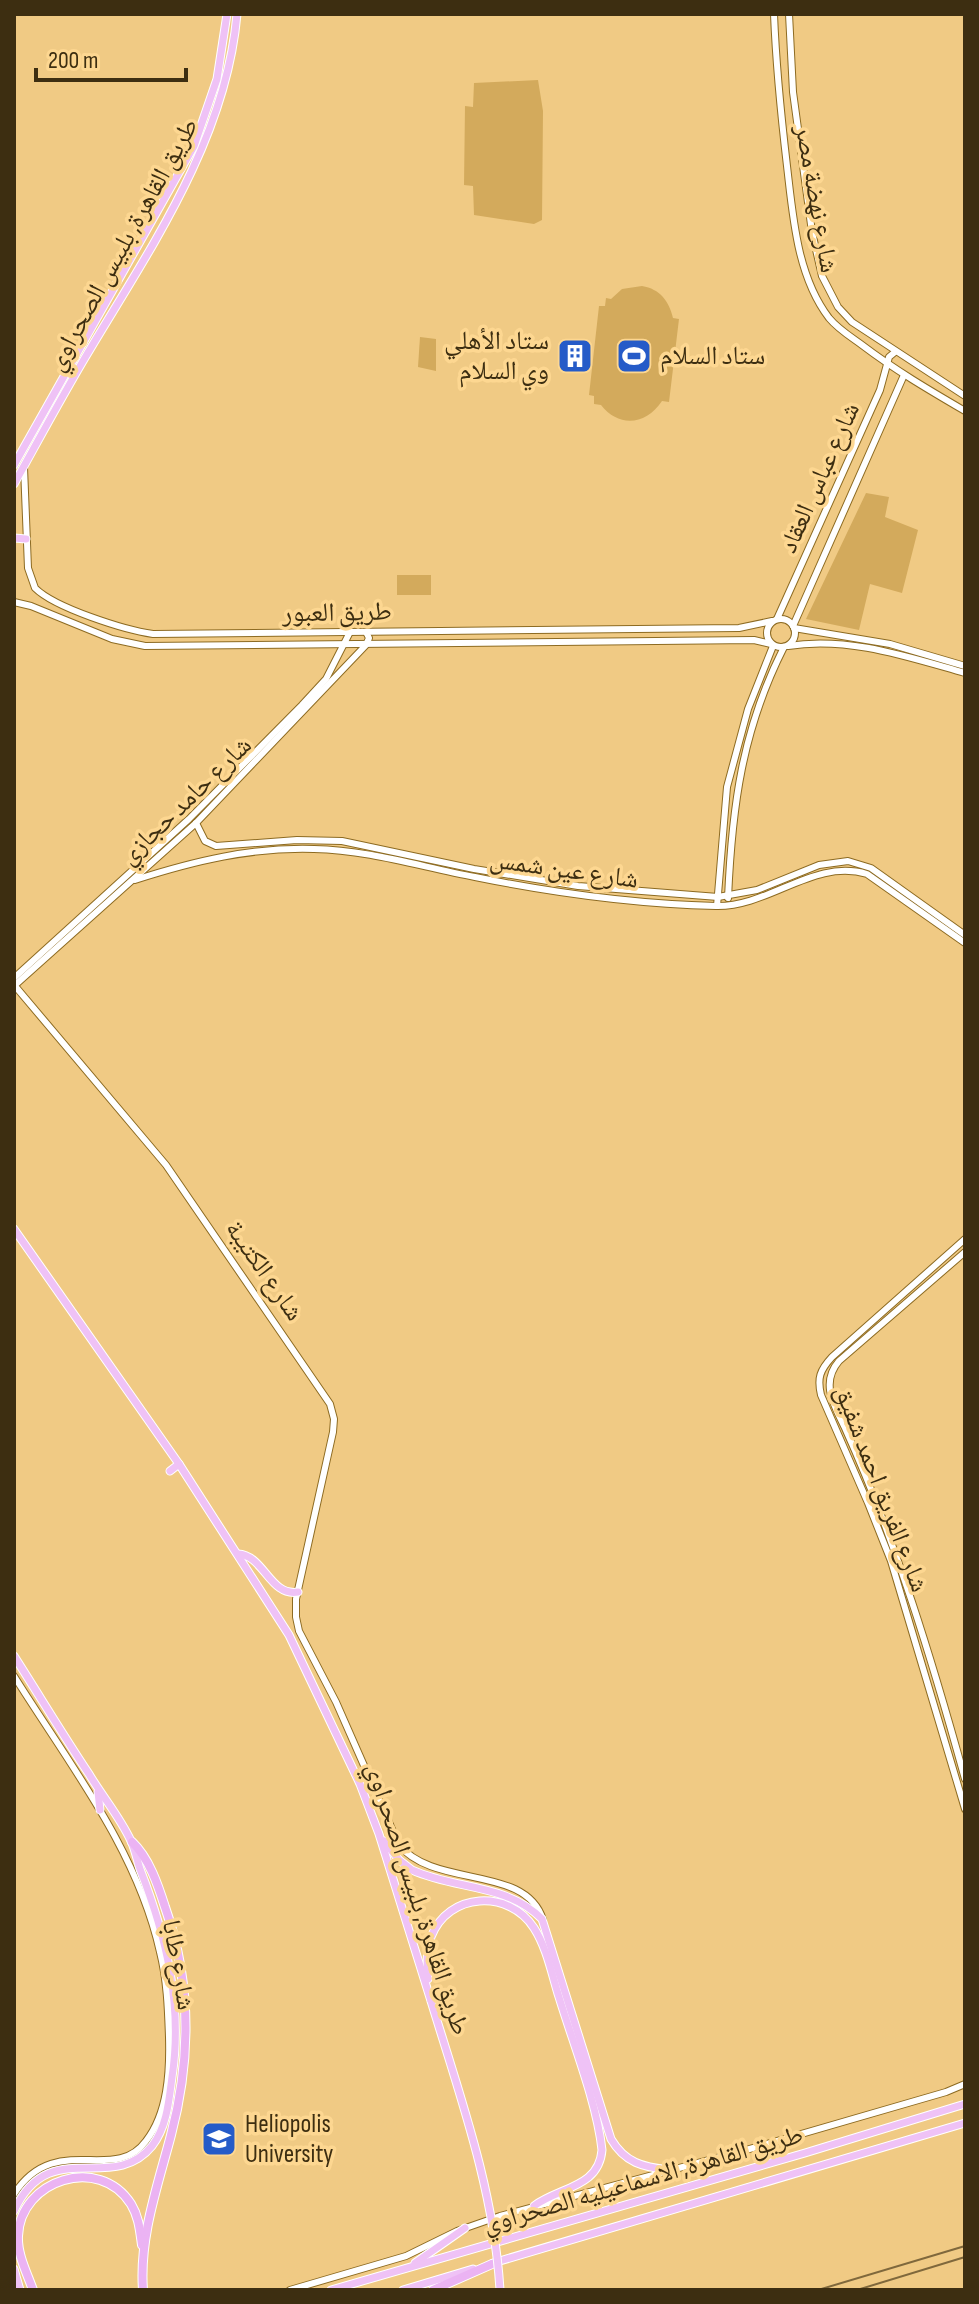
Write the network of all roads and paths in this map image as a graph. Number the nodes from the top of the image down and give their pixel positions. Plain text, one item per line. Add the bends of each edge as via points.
1 (227, 14) edge
2 (237, 14) edge
3 (774, 14) edge
4 (789, 14) edge
5 (115, 285) junction
6 (829, 290) junction
7 (126, 291) junction
8 (816, 297) junction
9 (105, 302) junction
10 (837, 306) junction
11 (115, 309) junction
12 (826, 314) junction
13 (895, 352) junction
14 (889, 365) junction
15 (904, 375) junction
16 (965, 396) edge
17 (965, 411) edge
18 (14, 465) edge
19 (24, 467) junction
20 (844, 472) junction
21 (857, 479) junction
22 (14, 484) edge
23 (14, 538) edge
24 (26, 539) junction
25 (39, 592) junction
26 (14, 602) edge
27 (31, 606) junction
28 (775, 620) junction
29 (794, 627) junction
30 (350, 632) junction
31 (366, 632) junction
32 (342, 645) junction
33 (366, 645) junction
34 (772, 645) junction
35 (786, 647) junction
36 (965, 666) edge
37 (965, 673) edge
38 (196, 823) junction
39 (135, 880) junction
40 (728, 896) junction
41 (718, 897) junction
42 (717, 906) junction
43 (727, 906) junction
44 (965, 935) edge
45 (965, 943) edge
46 (14, 978) edge
47 (14, 986) edge
48 (14, 1229) edge
49 (965, 1239) edge
50 (965, 1252) edge
51 (933, 1268) junction
52 (938, 1275) junction
53 (870, 1329) junction
54 (179, 1464) junction
55 (170, 1471) dead end
56 (870, 1483) junction
57 (862, 1487) junction
58 (876, 1499) junction
59 (868, 1503) junction
60 (238, 1554) junction
61 (298, 1592) junction
62 (14, 1656) edge
63 (14, 1676) edge
64 (77, 1736) dead end
65 (68, 1742) junction
66 (965, 1779) edge
67 (99, 1790) junction
68 (965, 1809) edge
69 (100, 1810) junction
70 (379, 1834) junction
71 (132, 1842) junction
72 (544, 1923) junction
73 (431, 2001) junction
74 (172, 2050) junction
75 (965, 2084) edge
76 (965, 2104) edge
77 (965, 2123) edge
78 (669, 2170) junction
79 (14, 2194) edge
80 (534, 2206) junction
81 (14, 2211) edge
82 (465, 2228) junction
83 (144, 2259) junction
84 (492, 2264) junction
85 (412, 2266) junction
86 (14, 2269) edge
87 (14, 2285) edge
88 (19, 2290) edge
89 (33, 2290) edge
90 (143, 2290) edge
91 (290, 2290) edge
92 (331, 2290) edge
93 (403, 2290) edge
94 (433, 2290) edge
95 (500, 2290) edge

1 - 5 highway, طريق القاهرة, بلبيس الصحراوي via 203,125
2 - 7 highway, طريق القاهرة, بلبيس الصحراوي via 212,127
3 - 8 street, شارع نهضة مصر via 790,191 800,253
4 - 6 street, شارع نهضة مصر via 807,201
5 - 7 highway via 117,291
5 - 9 highway, طريق القاهرة, بلبيس الصحراوي
6 - 8 street
6 - 10 street, شارع نهضة مصر
7 - 11 highway, طريق القاهرة, بلبيس الصحراوي
8 - 12 street, شارع نهضة مصر
9 - 11 highway
9 - 18 highway, طريق القاهرة, بلبيس الصحراوي
10 - 12 street
10 - 13 street, شارع نهضة مصر
11 - 19 highway, طريق القاهرة, بلبيس الصحراوي
12 - 14 street, شارع نهضة مصر
13 - 14 street, شارع عباس العقاد
13 - 16 street, شارع نهضة مصر
14 - 15 street, شارع نهضة مصر
14 - 20 street, شارع عباس العقاد
15 - 17 street, شارع نهضة مصر
15 - 21 street, شارع عباس العقاد
19 - 22 highway, طريق القاهرة, بلبيس الصحراوي
19 - 24 street
20 - 21 street
20 - 28 street, شارع عباس العقاد
21 - 29 street, شارع عباس العقاد
23 - 24 highway
24 - 25 street via 28,574
25 - 27 street
25 - 30 street, طريق العبور via 103,622 153,634
26 - 27 street, طريق العبور
27 - 32 street, طريق العبور via 112,639 145,646
28 - 29 street
28 - 31 street, طريق العبور via 739,628
28 - 34 street via 767,630
29 - 35 street via 794,640
29 - 36 street via 890,644
30 - 31 street, طريق العبور
30 - 32 street, شارع حامد حجازي
31 - 33 street
32 - 33 street, طريق العبور
32 - 46 street, شارع حامد حجازي via 326,679 302,705 189,819
33 - 34 street, طريق العبور via 754,640
33 - 38 street, شارع حامد حجازي
34 - 35 street
34 - 41 street via 727,787
35 - 37 street via 839,644
35 - 40 street via 760,698 742,757
38 - 39 street, شارع حامد حجازي
38 - 41 street, شارع عين شمس via 205,841 216,846 342,841 578,886
39 - 42 street, شارع عين شمس via 220,856 314,849 376,855 567,893
39 - 47 street, شارع حامد حجازي
40 - 41 street, شارع عين شمس
40 - 43 street
40 - 44 street, شارع عين شمس via 819,865 854,861
41 - 42 street
42 - 43 street, شارع عين شمس
43 - 45 street, شارع عين شمس via 763,898 827,872 852,869 867,874
47 - 61 street, شارع الكتيبة via 155,1151 330,1404 333,1432
48 - 54 highway, طريق القاهرة, بلبيس الصحراوي
49 - 51 street, شارع الفريق احمد شفيق
50 - 52 street, شارع الفريق احمد شفيق
51 - 52 street
51 - 53 street, شارع الفريق احمد شفيق
52 - 53 street, شارع الفريق احمد شفيق
53 - 56 street, شارع الفريق احمد شفيق via 836,1365 829,1384
53 - 57 street, شارع الفريق احمد شفيق via 826,1364 818,1378
54 - 55 highway
54 - 60 highway, طريق القاهرة, بلبيس الصحراوي
56 - 57 street
56 - 58 street, شارع الفريق احمد شفيق
57 - 59 street, شارع الفريق احمد شفيق
58 - 59 street
58 - 66 street, شارع الفريق احمد شفيق
59 - 68 street, شارع الفريق احمد شفيق via 898,1584
60 - 61 highway via 251,1558 281,1590
60 - 70 highway, طريق القاهرة, بلبيس الصحراوي via 289,1635 337,1731
61 - 72 street, شارع الكتيبة via 299,1631 404,1852 434,1869 518,1890 534,1901
62 - 65 highway
63 - 69 street, شارع طابا
64 - 65 highway
65 - 67 highway
67 - 69 highway
67 - 71 highway
69 - 74 street, شارع طابا via 132,1868 154,1929
70 - 72 highway via 412,1870 508,1896
70 - 73 highway, طريق القاهرة, بلبيس الصحراوي
71 - 74 highway via 167,1951 174,2004
71 - 83 highway via 161,1893 174,1932 182,1972 185,2048
72 - 78 highway via 611,2139 631,2161
73 - 80 highway via 428,1947 447,1914 486,1900 509,1905 531,1924 573,2041 602,2150 592,2175
73 - 95 highway, طريق القاهرة, بلبيس الصحراوي, bridge via 484,2180
74 - 79 street, شارع طابا via 162,2110 139,2150 111,2161 73,2158 48,2165
74 - 81 highway via 163,2127 145,2153 127,2165 58,2169 29,2188
75 - 78 street
76 - 85 highway, طريق القاهرة, الاسماعيليه الصحراوي
77 - 84 highway, طريق القاهرة, الاسماعيليه الصحراوي
78 - 80 street
80 - 82 street
82 - 85 highway
82 - 91 street via 406,2256
83 - 89 highway via 138,2218 125,2196 102,2180 59,2180 35,2195 20,2221 19,2247
83 - 90 highway
84 - 93 highway, طريق القاهرة, الاسماعيليه الصحراوي
84 - 94 highway
85 - 92 highway, طريق القاهرة, الاسماعيليه الصحراوي
86 - 88 highway
87 - 88 street

